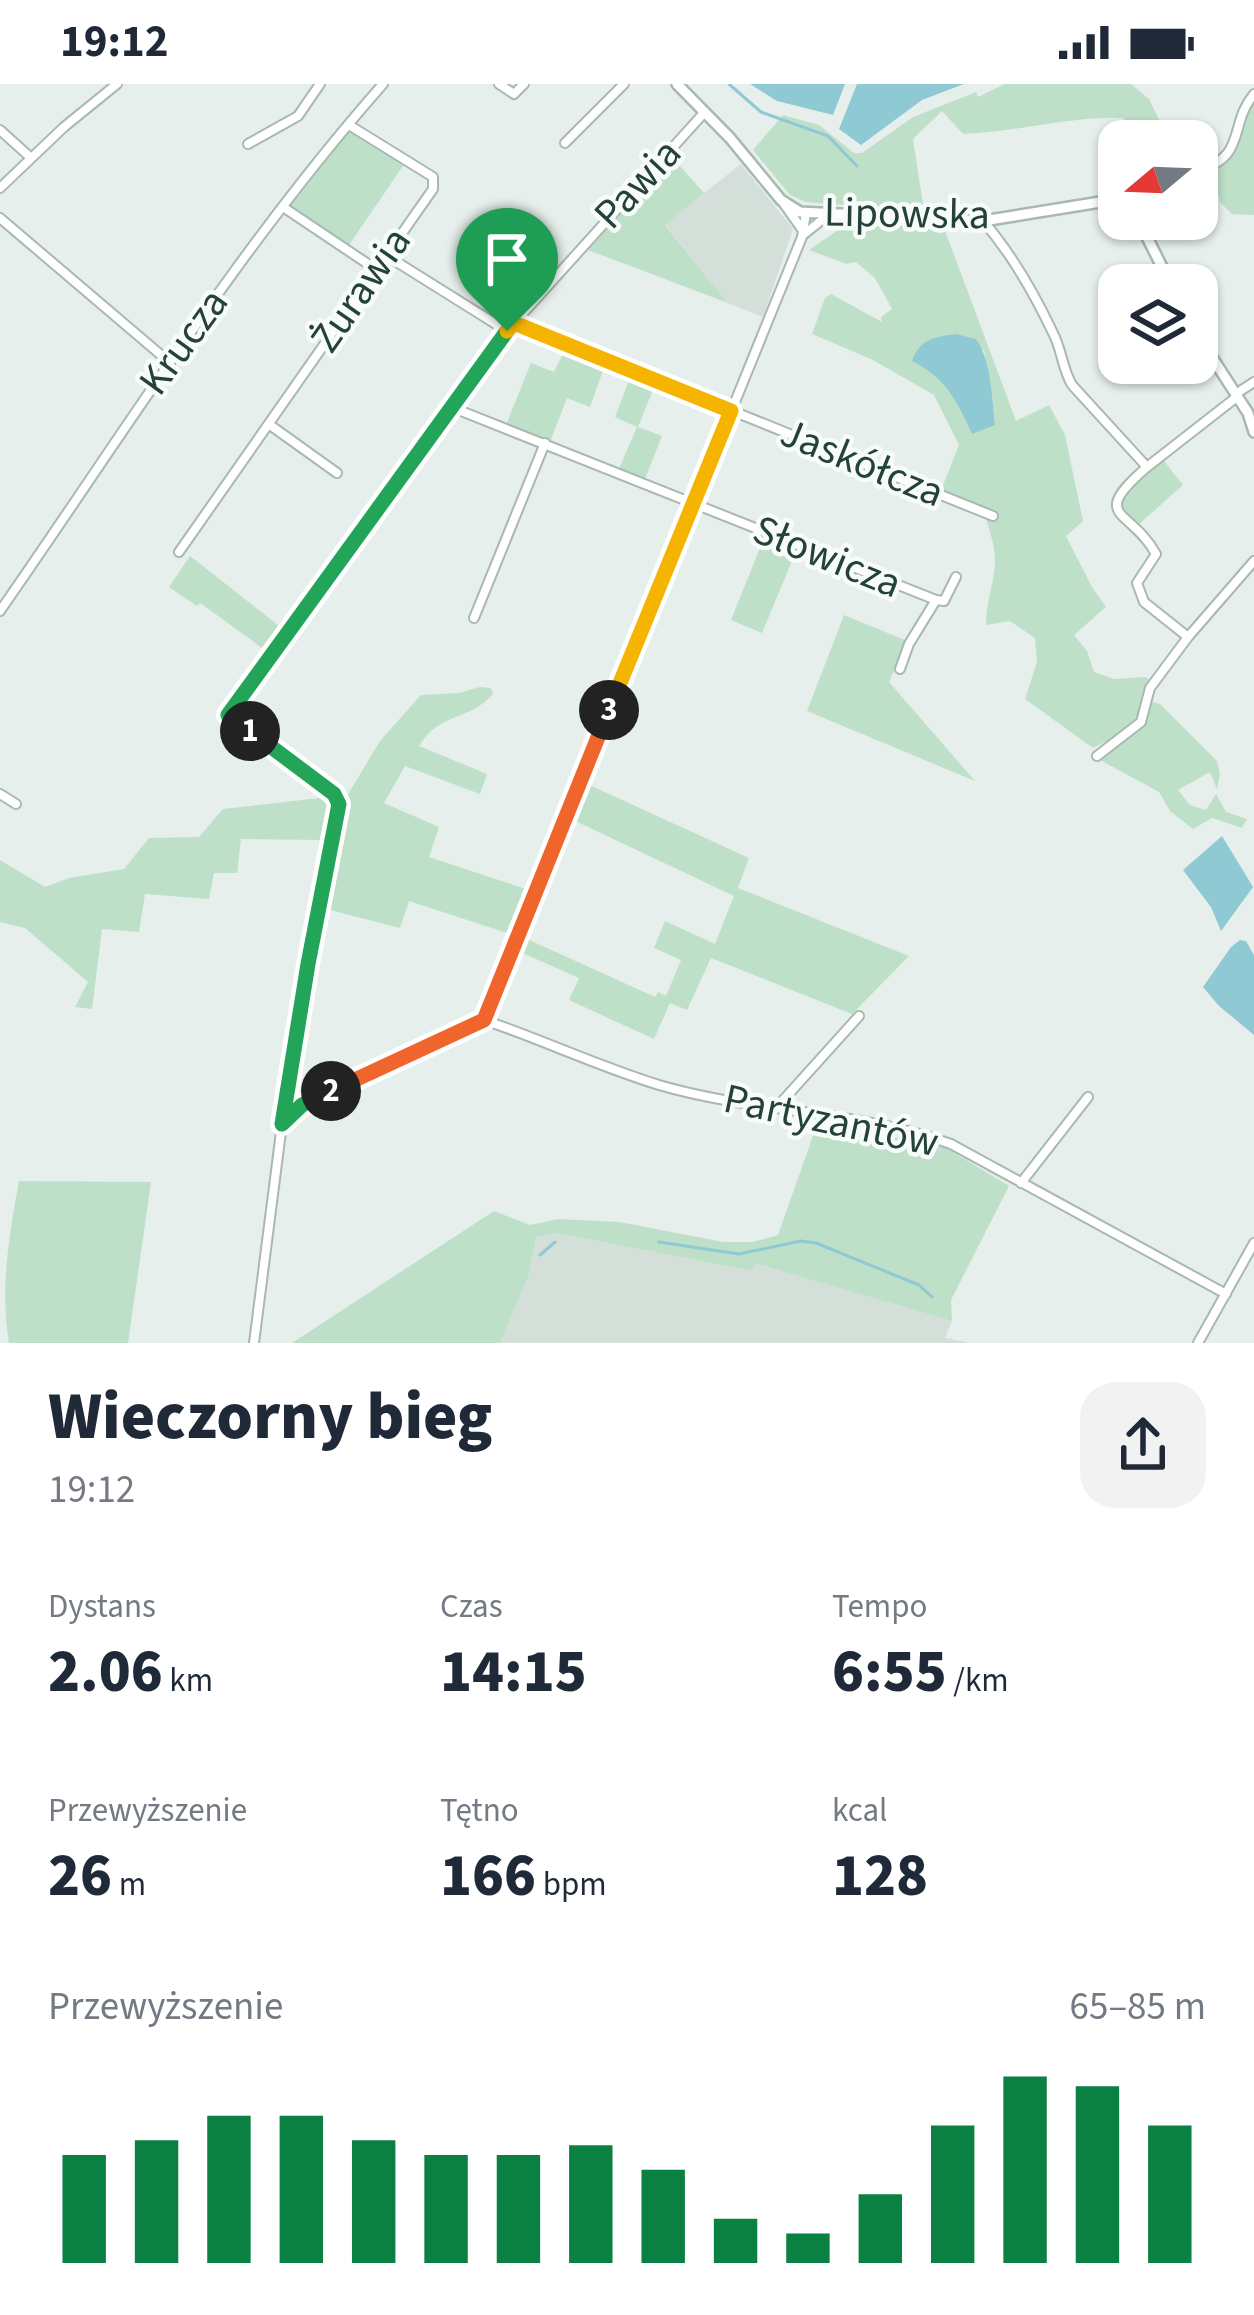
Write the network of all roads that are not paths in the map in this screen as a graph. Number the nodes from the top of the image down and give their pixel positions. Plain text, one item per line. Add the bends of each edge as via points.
1 (117, 84) edge
2 (320, 84) edge
3 (499, 84) edge
4 (524, 84) edge
5 (625, 84) edge
6 (677, 84) edge
7 (378, 86) edge
8 (1254, 94) edge
9 (703, 114) junction
10 (350, 125) junction
11 (0, 130) edge
12 (565, 143) dead end
13 (248, 144) dead end
14 (30, 158) junction
15 (1218, 162) edge
16 (0, 188) edge
17 (781, 200) junction
18 (1098, 202) edge
19 (283, 207) junction
20 (807, 213) junction
21 (830, 214) junction
22 (0, 218) edge
23 (983, 221) junction
24 (804, 232) junction
25 (384, 254) junction
26 (374, 268) junction
27 (511, 327) junction
28 (169, 361) junction
29 (1218, 366) edge
30 (1254, 382) edge
31 (1237, 395) junction
32 (451, 407) junction
33 (731, 411) junction
34 (270, 425) junction
35 (1254, 432) edge
36 (545, 443) junction
37 (1147, 467) junction
38 (337, 472) dead end
39 (693, 503) junction
40 (993, 516) dead end
41 (179, 552) dead end
42 (1254, 561) edge
43 (956, 578) dead end
44 (936, 600) junction
45 (0, 611) edge
46 (474, 618) dead end
47 (1188, 637) junction
48 (900, 669) dead end
49 (1097, 756) dead end
50 (0, 794) edge
51 (16, 804) dead end
52 (859, 1016) dead end
53 (484, 1020) junction
54 (1088, 1097) dead end
55 (777, 1107) junction
56 (282, 1124) junction
57 (1021, 1183) junction
58 (1254, 1243) edge
59 (1226, 1294) junction
60 (254, 1343) edge
61 (1198, 1343) edge

1 - 14 street
2 - 13 street via 298,116
3 - 4 street via 514,94
5 - 12 street
6 - 9 street, Lipowska
7 - 10 street, Krucza
8 - 15 street
9 - 17 street, Lipowska
9 - 27 street, Pawia
10 - 19 street, Krucza
10 - 25 street, Żurawia via 435,182
11 - 14 street
14 - 16 street
17 - 20 street, Lipowska
17 - 24 street
18 - 23 street, Lipowska
19 - 26 street
19 - 28 street, Krucza
20 - 21 street, Lipowska
20 - 24 street
21 - 23 street, Lipowska
21 - 24 street
22 - 28 street
23 - 37 street via 1016,261 1072,386
24 - 33 street
25 - 26 street, Żurawia
25 - 27 street, Jaskółcza
26 - 34 street, Żurawia
27 - 32 street, Pawia
27 - 33 street, Jaskółcza
28 - 45 street, Krucza
29 - 31 street
30 - 31 street
31 - 35 street
31 - 37 street
32 - 36 street, Słowicza
32 - 56 street, Pawia via 228,715 339,804
33 - 39 street
33 - 40 street, Jaskółcza
34 - 38 street
34 - 41 street, Żurawia
36 - 39 street, Słowicza
36 - 46 street
37 - 47 street via 1115,502 1156,554 1137,583 1144,602
39 - 44 street, Słowicza
39 - 53 street
42 - 47 street
43 - 44 street, Słowicza via 944,601
44 - 48 street, Słowicza
47 - 49 street via 1150,688 1141,722
50 - 51 street
52 - 55 street
53 - 55 street, Partyzantów via 659,1084
53 - 56 street via 302,1105
54 - 57 street
55 - 57 street, Partyzantów via 928,1136
56 - 60 street
57 - 59 street, Partyzantów
58 - 59 street
59 - 61 street

